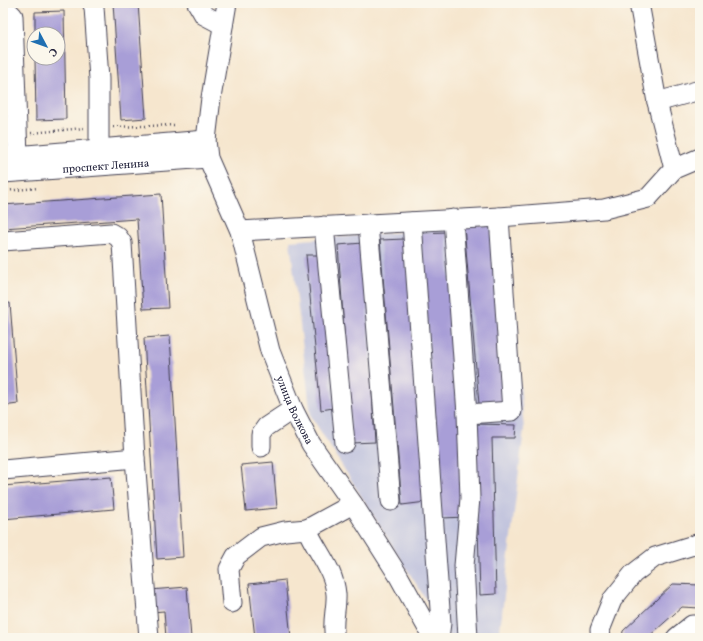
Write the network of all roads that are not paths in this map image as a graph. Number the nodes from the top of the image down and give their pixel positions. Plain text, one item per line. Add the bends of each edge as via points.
1 (92, 3) edge
2 (197, 3) edge
3 (226, 3) edge
4 (639, 3) edge
5 (3, 6) edge
6 (223, 25) junction
7 (700, 90) edge
8 (657, 102) junction
9 (99, 149) junction
10 (207, 149) junction
11 (11, 156) edge
12 (700, 158) edge
13 (674, 169) junction
14 (3, 173) edge
15 (499, 217) junction
16 (454, 219) junction
17 (412, 222) junction
18 (368, 224) junction
19 (324, 226) junction
20 (240, 230) junction
21 (3, 241) edge
22 (292, 409) junction
23 (467, 414) junction
24 (345, 443) dead end
25 (261, 446) dead end
26 (135, 458) junction
27 (3, 470) edge
28 (391, 501) dead end
29 (353, 504) junction
30 (306, 529) junction
31 (700, 543) edge
32 (232, 603) dead end
33 (700, 625) edge
34 (149, 638) edge
35 (335, 638) edge
36 (433, 638) edge
37 (439, 638) edge
38 (468, 638) edge
39 (601, 638) edge
40 (676, 638) edge

1 - 9 street via 99,79
2 - 6 street via 204,15
3 - 6 street
4 - 8 street
5 - 11 street via 13,16
6 - 10 street via 211,98
7 - 8 street
8 - 13 street
9 - 10 street, проспект Ленина
9 - 11 street, проспект Ленина
10 - 14 street, проспект Ленина
10 - 20 street, улица Волкова
12 - 13 street
13 - 15 street via 648,198 604,209
15 - 16 street
15 - 23 street via 512,411
16 - 17 street
16 - 23 street
17 - 18 street
17 - 37 street via 441,623
18 - 19 street
18 - 28 street
19 - 20 street
19 - 24 street
20 - 22 street, улица Волкова via 270,351
21 - 26 street via 111,233 122,243
22 - 25 street via 266,427 261,434
22 - 29 street, улица Волкова via 311,444
23 - 38 street via 470,498 464,566
26 - 27 street
26 - 34 street
29 - 30 street
29 - 36 street, улица Волкова via 398,575
30 - 32 street via 261,537 236,556 229,569
30 - 35 street via 328,565 336,594
31 - 39 street via 655,558 633,574 612,600 600,630
33 - 40 street via 692,625

